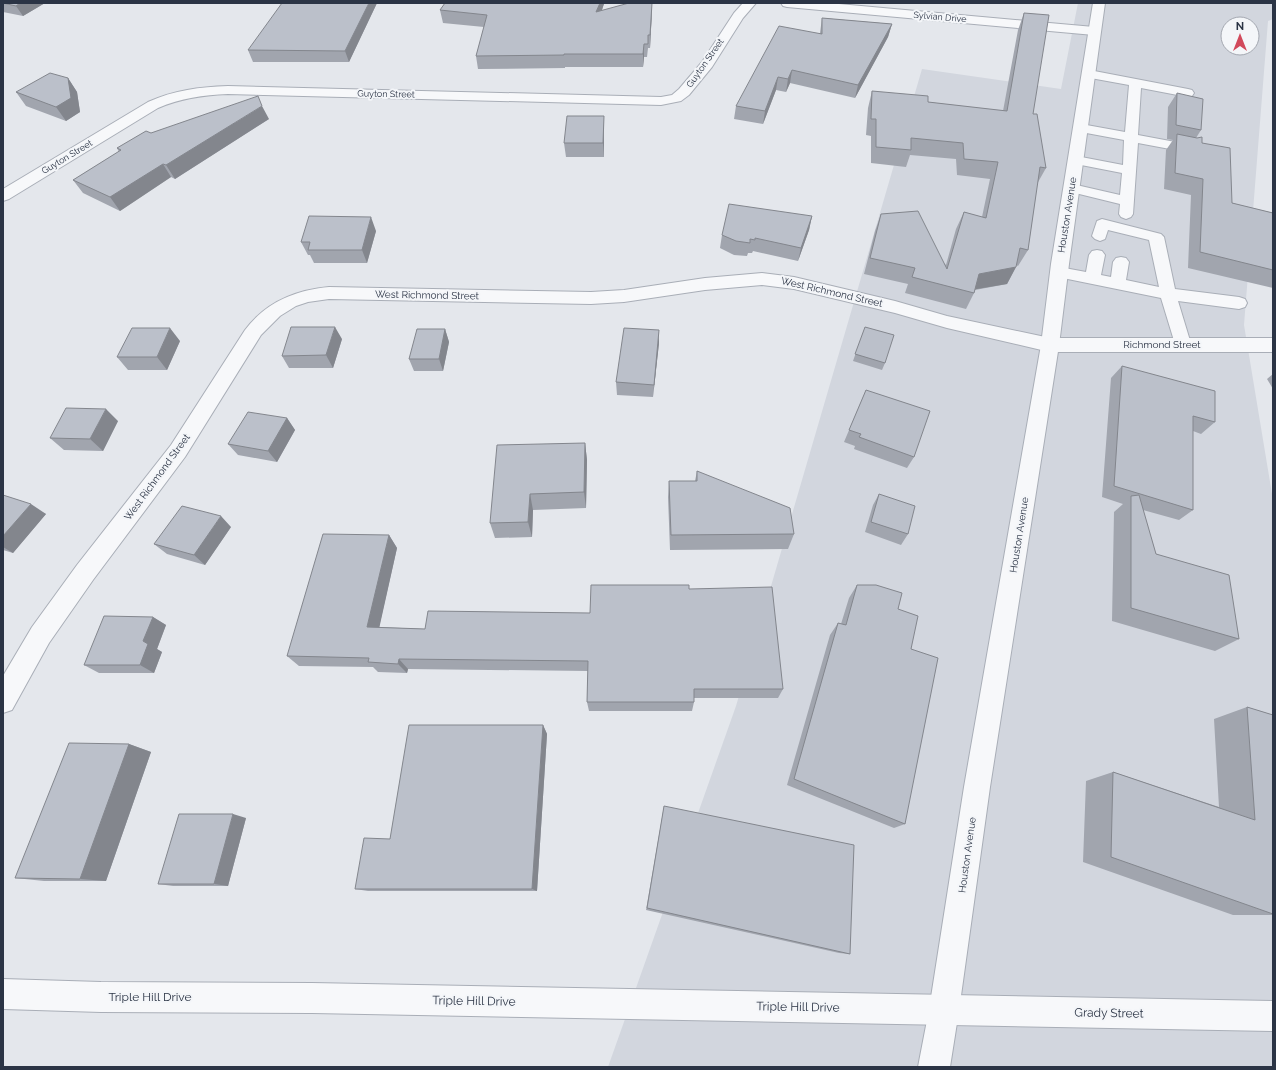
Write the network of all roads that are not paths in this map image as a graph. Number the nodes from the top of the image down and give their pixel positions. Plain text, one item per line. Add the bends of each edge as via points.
1 (750, 3) edge
2 (787, 3) edge
3 (910, 3) edge
4 (1096, 18) edge
5 (1089, 74) junction
6 (1135, 84) junction
7 (1188, 92) dead end
8 (1081, 128) junction
9 (1131, 138) junction
10 (1186, 148) edge
11 (1076, 160) junction
12 (1129, 170) junction
13 (1072, 188) junction
14 (3, 196) edge
15 (1127, 201) junction
16 (1123, 235) junction
17 (1100, 236) dead end
18 (1097, 255) dead end
19 (1120, 262) dead end
20 (1058, 272) junction
21 (1093, 279) junction
22 (1118, 284) junction
23 (1168, 294) junction
24 (1239, 303) dead end
25 (1182, 344) junction
26 (1050, 345) junction
27 (1273, 345) edge
28 (3, 701) edge
29 (3, 994) edge
30 (944, 1010) junction
31 (1273, 1016) edge
32 (934, 1067) edge

1 - 14 street, Guyton Street via 738,16 706,64 684,92 676,98 660,101 228,90 196,92 153,104
2 - 4 street, Sylvian Drive
3 - 4 street, Sylvian Drive
4 - 5 street, Houston Avenue
5 - 6 lane
5 - 8 street, Houston Avenue
6 - 7 lane
6 - 9 lane
8 - 9 lane
8 - 11 street, Houston Avenue
9 - 10 lane
9 - 12 lane
11 - 12 lane
11 - 13 street, Houston Avenue
12 - 15 lane
13 - 15 lane
13 - 20 street, Houston Avenue
15 - 16 lane
16 - 17 lane via 1102,224
16 - 23 lane via 1156,237
18 - 21 lane
19 - 22 lane
20 - 21 lane
20 - 26 street, Houston Avenue
21 - 22 lane
22 - 23 lane
23 - 24 lane
23 - 25 lane
25 - 26 street, Richmond Street
25 - 27 street, Richmond Street
26 - 28 street, West Richmond Street via 823,290 762,279 591,298 329,293 311,294 295,299 271,314 256,328 178,450 106,548 82,575 42,632
26 - 30 street, Houston Avenue via 977,788
29 - 30 street, Triple Hill Drive
30 - 31 street, Grady Street
30 - 32 street, Houston Avenue

